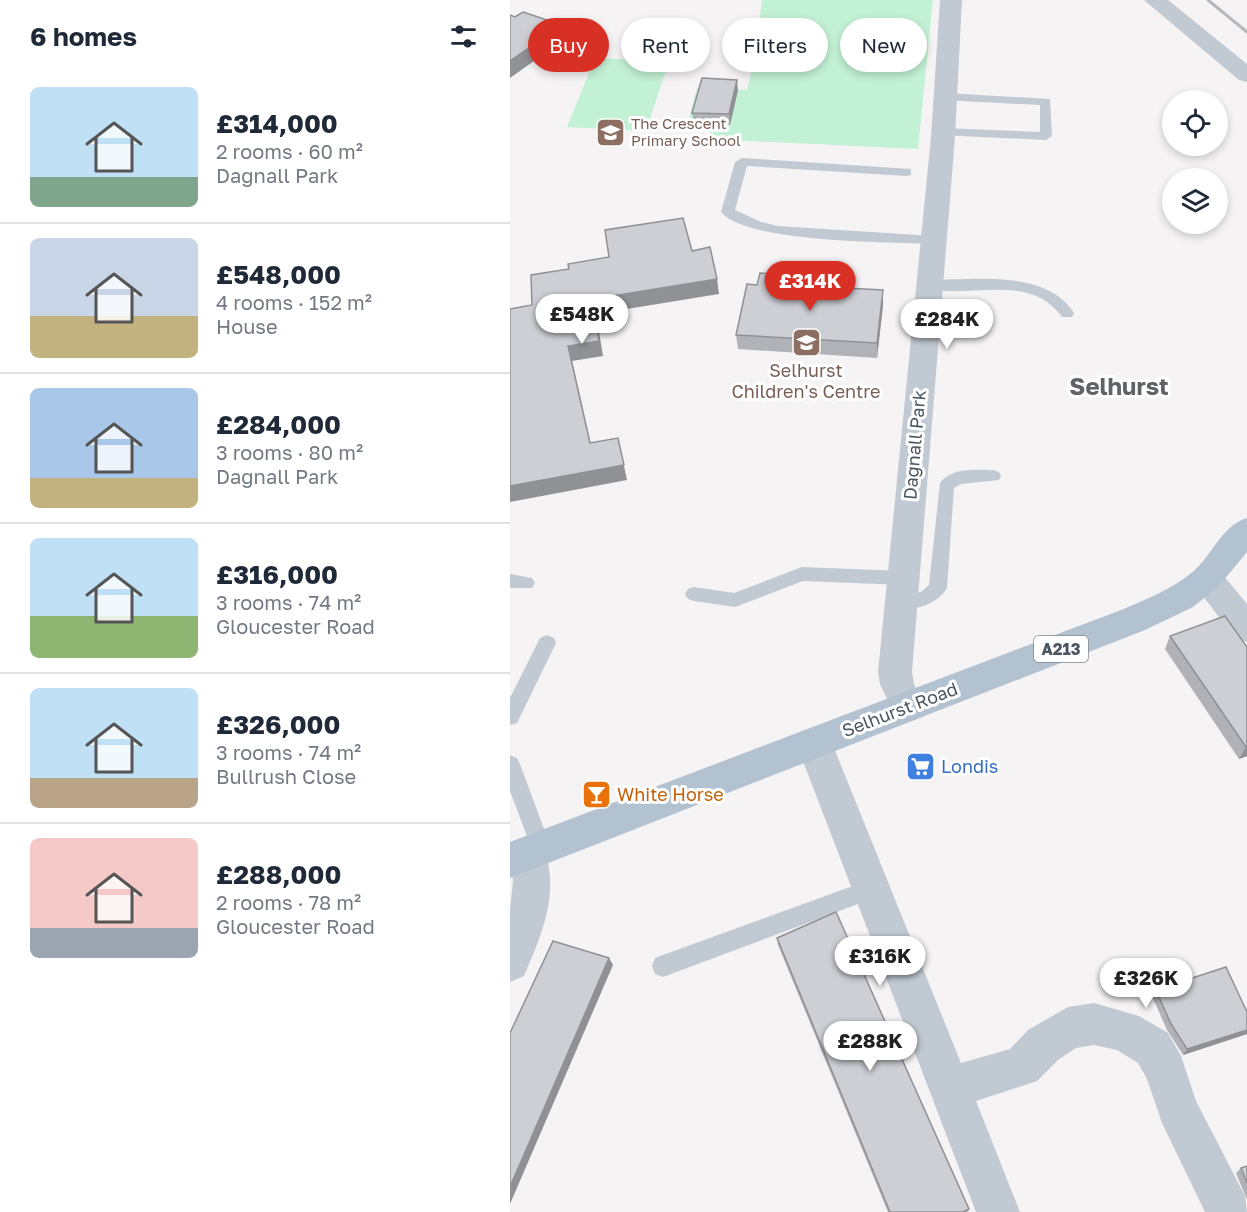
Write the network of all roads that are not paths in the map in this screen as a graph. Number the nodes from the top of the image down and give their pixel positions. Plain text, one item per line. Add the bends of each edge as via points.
1 (951, 0) edge
2 (1155, 0) edge
3 (1247, 75) edge
4 (946, 97) junction
5 (943, 132) junction
6 (906, 171) dead end
7 (933, 240) junction
8 (929, 285) junction
9 (1067, 313) dead end
10 (993, 476) dead end
11 (1247, 530) edge
12 (1206, 578) junction
13 (902, 590) junction
14 (694, 594) dead end
15 (1247, 628) edge
16 (547, 644) dead end
17 (908, 706) junction
18 (510, 717) edge
19 (814, 742) junction
20 (510, 764) edge
21 (522, 851) edge
22 (872, 889) junction
23 (510, 962) edge
24 (663, 966) dead end
25 (951, 1087) junction
26 (998, 1212) edge
27 (1229, 1212) edge

1 - 4 street, Dagnall Park
2 - 3 street
4 - 5 street, Dagnall Park
4 - 5 lane via 1046,102 1046,136
5 - 7 street, Dagnall Park
6 - 7 lane via 742,162 728,212 757,226 778,230
7 - 8 street, Dagnall Park
8 - 9 lane via 982,284 1044,293 1059,301
8 - 13 street, Dagnall Park
10 - 13 lane via 949,481 938,588 926,598
11 - 12 main road, Selhurst Road / A213
12 - 15 street
12 - 17 main road, Selhurst Road / A213 via 1180,598 1133,620
13 - 14 lane via 802,574 735,600
13 - 17 street, Dagnall Park via 895,672
16 - 18 lane
17 - 19 main road, Selhurst Road / A213
19 - 21 main road, Selhurst Road / A213
19 - 22 street
20 - 21 lane
21 - 23 street via 534,870 531,907 526,929
22 - 24 lane
22 - 25 street
25 - 26 street
25 - 27 street via 1022,1066 1068,1028 1094,1024 1124,1031 1153,1048 1177,1108

